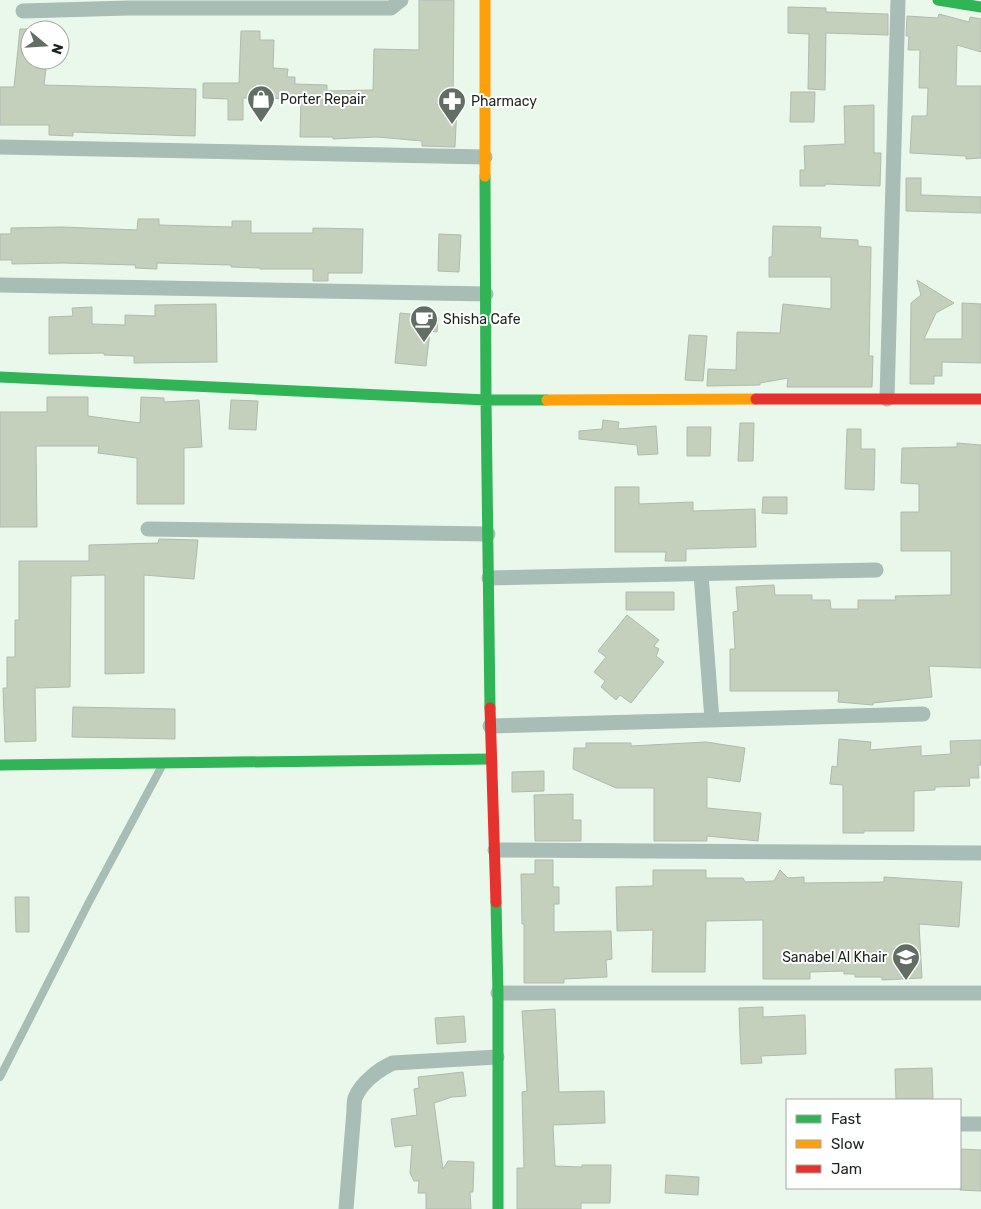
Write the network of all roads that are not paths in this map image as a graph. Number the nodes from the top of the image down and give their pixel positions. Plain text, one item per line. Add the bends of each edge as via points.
1 (401, 0) edge
2 (485, 0) edge
3 (898, 0) edge
4 (938, 0) edge
5 (129, 4) edge
6 (981, 7) edge
7 (23, 11) dead end
8 (0, 147) edge
9 (485, 157) junction
10 (0, 285) edge
11 (486, 294) junction
12 (0, 377) edge
13 (888, 398) junction
14 (981, 399) edge
15 (486, 400) junction
16 (148, 529) dead end
17 (488, 534) junction
18 (876, 570) dead end
19 (701, 574) junction
20 (489, 578) junction
21 (923, 714) dead end
22 (712, 720) junction
23 (490, 726) junction
24 (491, 759) junction
25 (164, 763) junction
26 (0, 764) edge
27 (495, 850) junction
28 (981, 853) edge
29 (498, 993) junction
30 (981, 993) edge
31 (497, 1057) junction
32 (0, 1077) edge
33 (961, 1124) edge
34 (981, 1124) edge
35 (346, 1209) edge
36 (498, 1209) edge

1 - 5 street via 391,8
2 - 9 street
3 - 13 street
4 - 6 street
5 - 7 street
8 - 9 street
9 - 11 street
10 - 11 street
11 - 15 street
12 - 15 street
13 - 14 street
13 - 15 street
15 - 17 street
16 - 17 street
17 - 20 street
18 - 19 street
19 - 20 street
19 - 22 street
20 - 23 street
21 - 22 street
22 - 23 street
23 - 24 street
24 - 25 street
24 - 27 street
25 - 26 street
25 - 32 lane
27 - 28 street
27 - 29 street
29 - 30 street
29 - 31 street
31 - 35 street via 393,1063 382,1068 362,1087 354,1110
31 - 36 street
33 - 34 street

